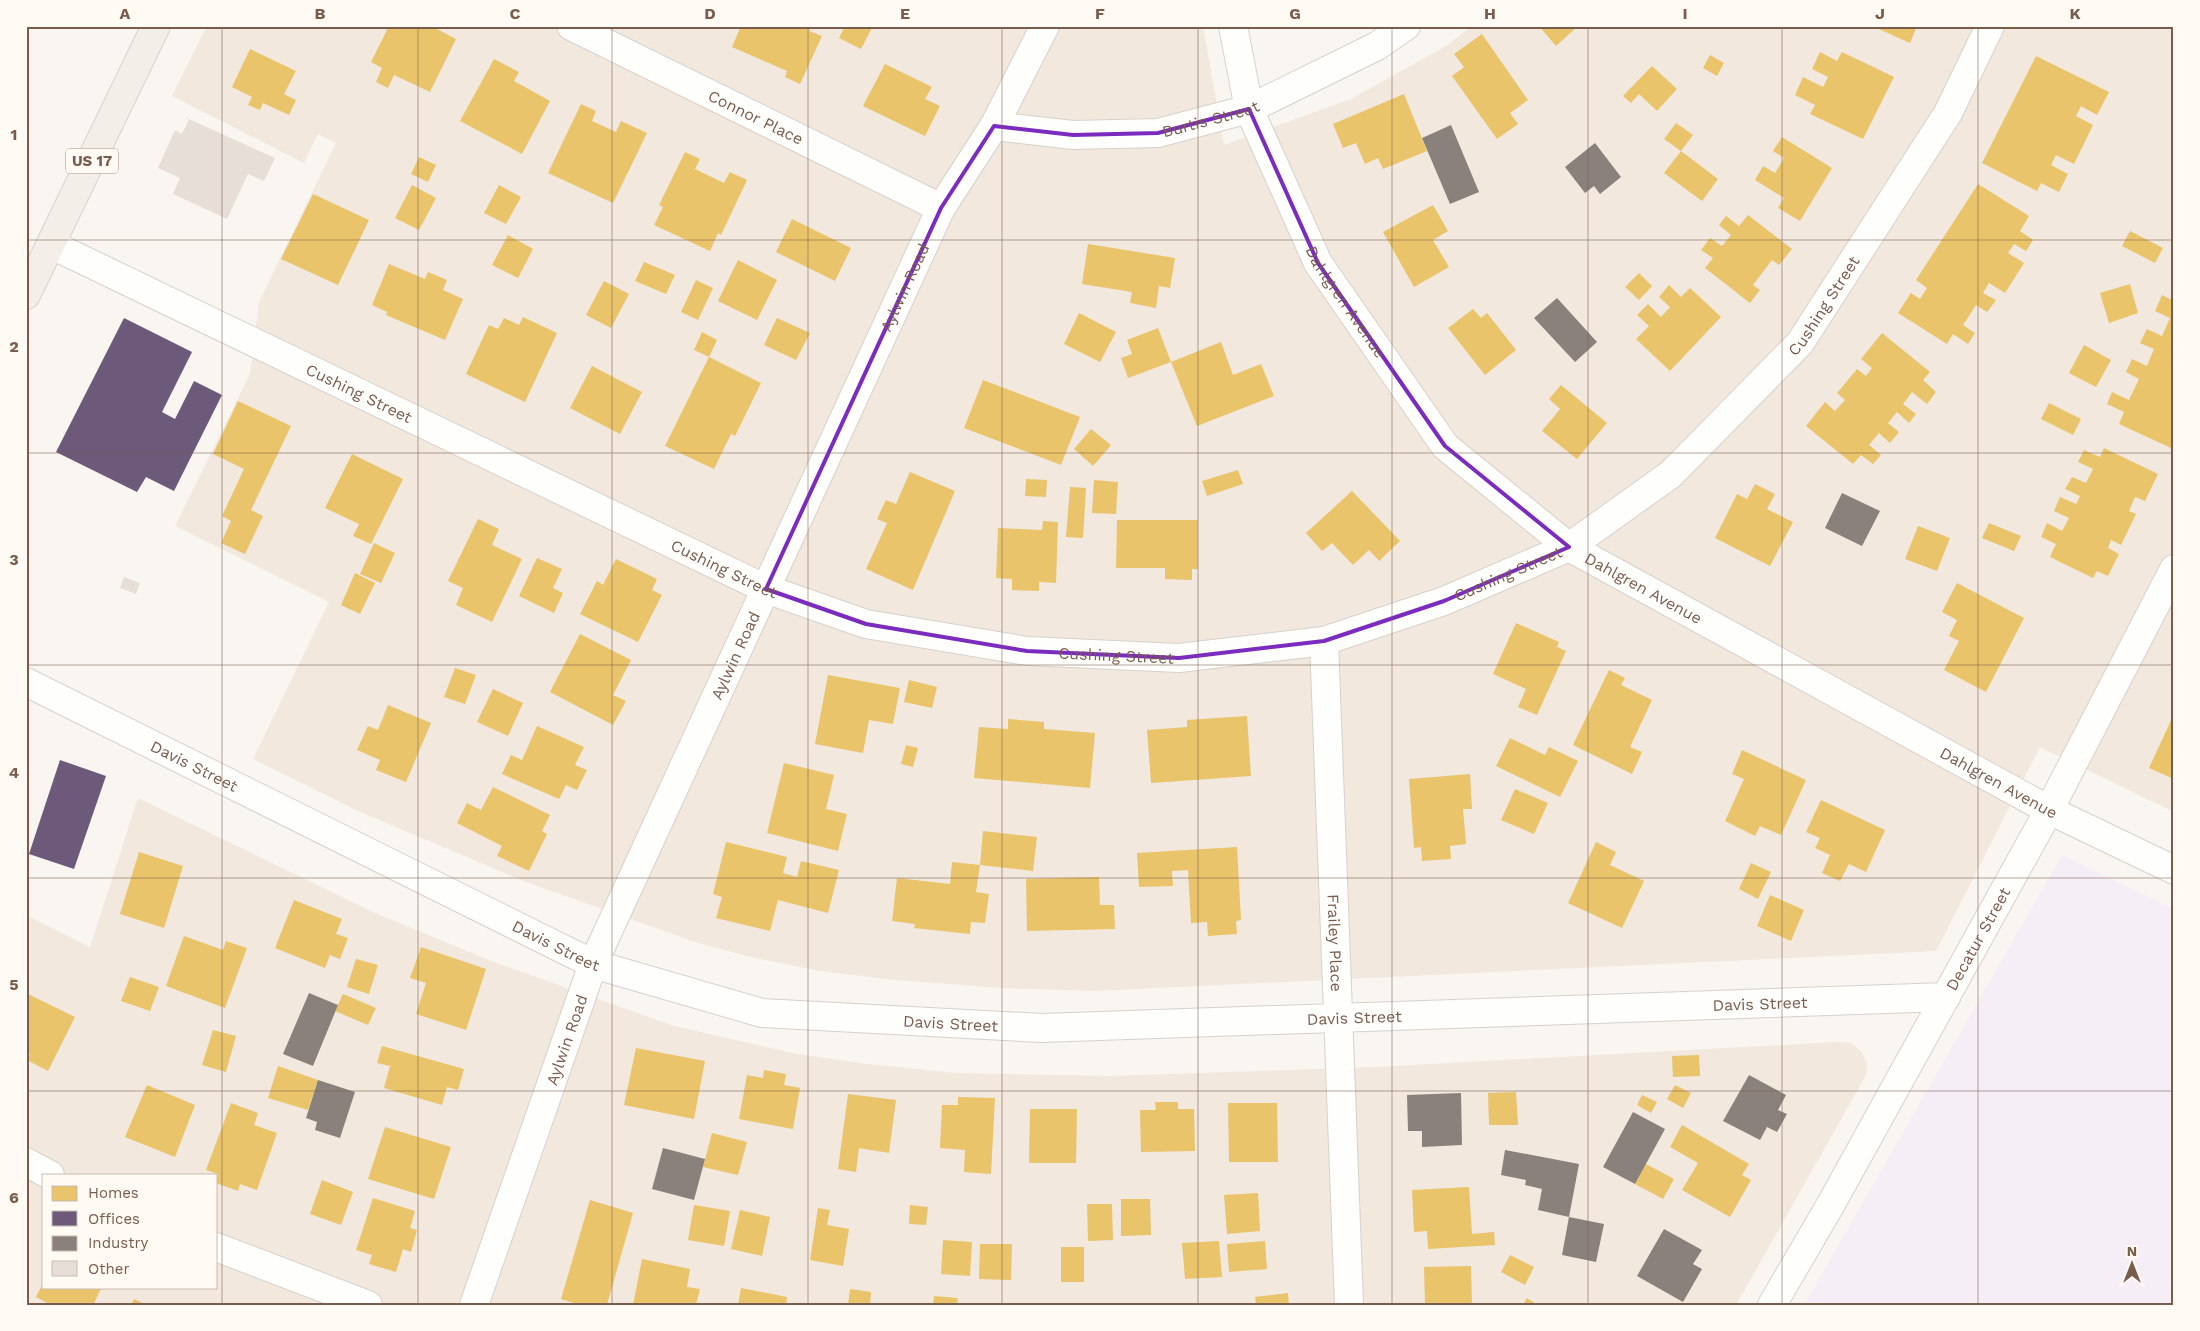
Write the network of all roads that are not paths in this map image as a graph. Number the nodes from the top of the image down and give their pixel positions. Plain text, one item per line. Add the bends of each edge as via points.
1 (156, 26) edge
2 (572, 26) edge
3 (1045, 26) edge
4 (1233, 26) edge
5 (1406, 26) edge
6 (1990, 26) edge
7 (1249, 109) junction
8 (994, 126) junction
9 (941, 208) junction
10 (52, 245) junction
11 (26, 295) edge
12 (1569, 547) junction
13 (2174, 569) edge
14 (766, 589) junction
15 (1324, 642) junction
16 (26, 682) edge
17 (2049, 810) junction
18 (2174, 870) edge
19 (592, 964) junction
20 (1946, 997) junction
21 (1338, 1017) junction
22 (26, 1162) edge
23 (48, 1174) edge
24 (218, 1247) edge
25 (368, 1305) edge
26 (474, 1305) edge
27 (1349, 1305) edge
28 (1772, 1305) edge

1 - 10 main road, US 17
2 - 9 street, Connor Place
3 - 8 street, Aylwin Road
4 - 7 street, Dahlgren Avenue
5 - 7 street, Burtis Street via 1377,46
6 - 12 street, Cushing Street via 1948,113 1800,343 1671,474
7 - 8 street, Burtis Street via 1158,132 1073,135
7 - 12 street, Dahlgren Avenue via 1318,263 1445,446
8 - 9 street, Aylwin Road
9 - 14 street, Aylwin Road
10 - 11 main road, US 17
10 - 14 street, Cushing Street
12 - 15 street, Cushing Street via 1444,601
12 - 17 street, Dahlgren Avenue
13 - 17 street, Decatur Street
14 - 15 street, Cushing Street via 866,624 1027,652 1179,658
14 - 19 street, Aylwin Road
15 - 21 street, Frailey Place
16 - 19 street, Davis Street
17 - 18 street, Dahlgren Avenue
17 - 20 street, Decatur Street
19 - 21 street, Davis Street via 762,1013 1042,1028
19 - 26 street, Aylwin Road
20 - 21 street, Davis Street
20 - 28 street, Decatur Street
21 - 27 street, Frailey Place
22 - 23 street
24 - 25 street

